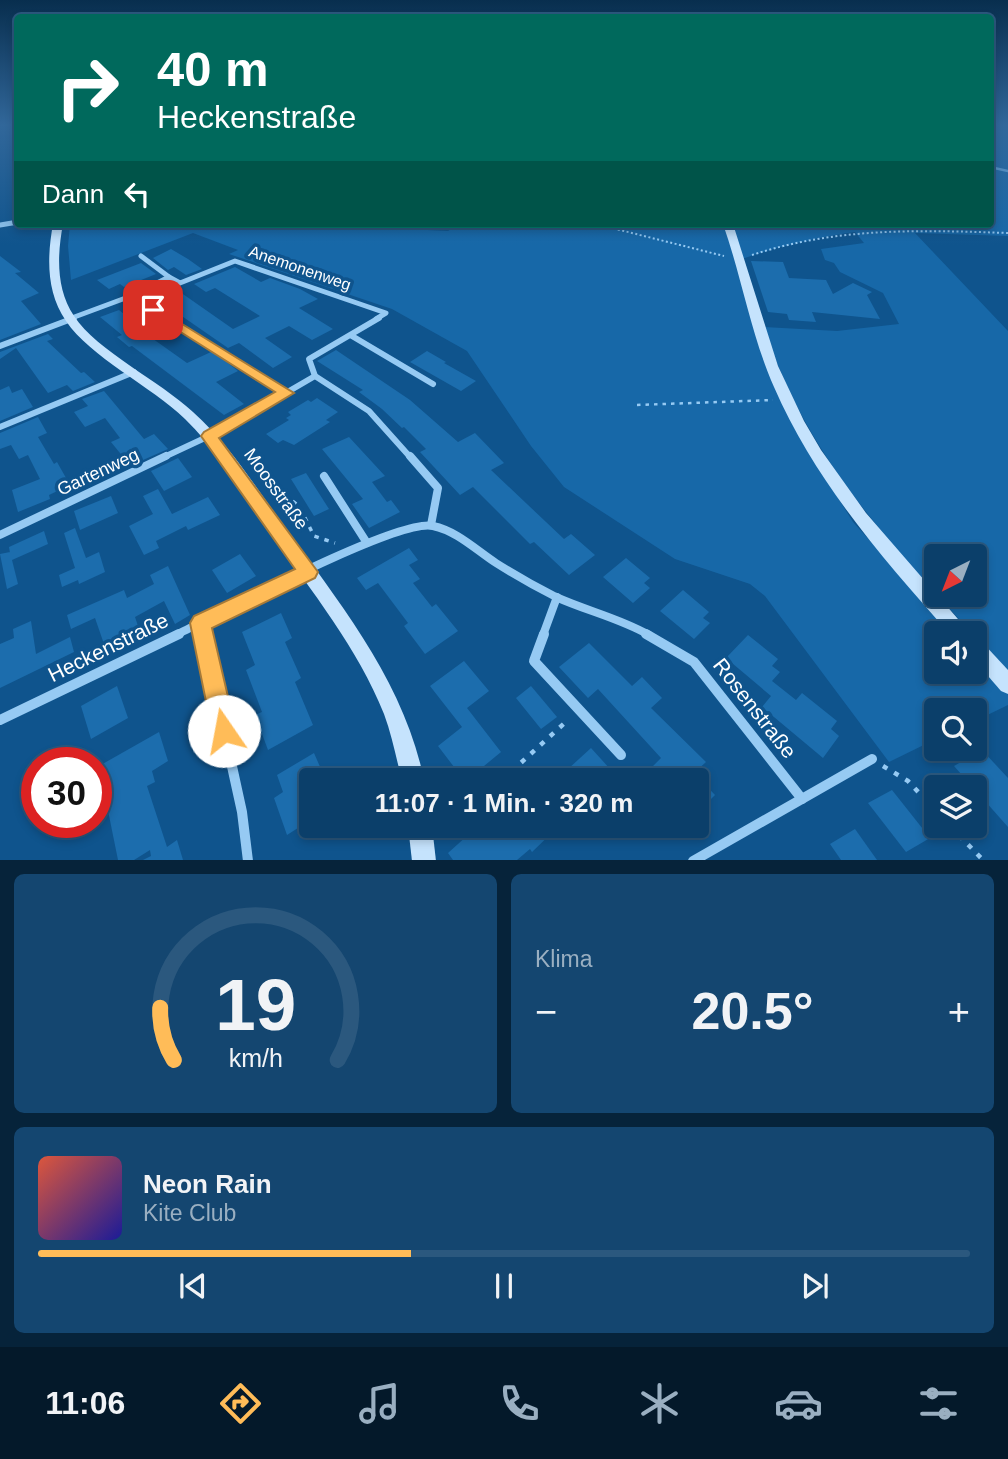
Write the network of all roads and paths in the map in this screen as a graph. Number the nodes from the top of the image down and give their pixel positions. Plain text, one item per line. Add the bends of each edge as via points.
1 (57, 228) edge
2 (613, 228) edge
3 (730, 228) edge
4 (1008, 233) edge
5 (141, 257) dead end
6 (741, 258) junction
7 (169, 277) junction
8 (131, 296) junction
9 (70, 320) junction
10 (352, 335) junction
11 (0, 346) edge
12 (134, 372) junction
13 (315, 376) junction
14 (433, 384) dead end
15 (286, 393) junction
16 (769, 400) dead end
17 (637, 405) dead end
18 (0, 427) edge
19 (209, 436) junction
20 (324, 476) dead end
21 (431, 525) junction
22 (0, 535) edge
23 (367, 543) junction
24 (308, 572) junction
25 (557, 597) junction
26 (951, 621) edge
27 (201, 623) junction
28 (987, 661) edge
29 (1008, 684) edge
30 (580, 710) junction
31 (0, 720) edge
32 (621, 755) dead end
33 (872, 759) joint
34 (409, 768) edge
35 (515, 768) edge
36 (924, 798) edge
37 (802, 799) junction
38 (421, 838) edge
39 (962, 838) edge
40 (248, 860) edge
41 (424, 860) edge
42 (693, 860) edge
43 (984, 860) edge

1 - 9 street, Moosstraße via 54,273
2 - 6 path
3 - 6 street
4 - 6 path via 880,229 812,238
5 - 7 street
6 - 26 street via 780,386 820,460 858,515
7 - 8 street, Anemonenweg
7 - 10 street, Anemonenweg via 180,283 235,261 386,313
8 - 9 street, Anemonenweg
8 - 15 street
9 - 11 street, Anemonenweg
9 - 12 street, Moosstraße
10 - 13 street, Anemonenweg via 309,359
10 - 14 street
12 - 18 street
12 - 19 street, Moosstraße
13 - 15 street
13 - 21 street via 369,411 438,488
15 - 19 street
16 - 17 path
19 - 22 street, Gartenweg
19 - 24 street, Moosstraße
20 - 23 street
21 - 23 street via 406,528
21 - 25 street, Rosenstraße
23 - 24 street
24 - 27 street, Heckenstraße
24 - 34 street, Moosstraße via 374,674 392,710
25 - 30 street via 534,661
25 - 37 street, Rosenstraße via 625,621 694,662
27 - 31 street, Heckenstraße
27 - 40 street
28 - 29 street
30 - 32 street
30 - 35 path
33 - 36 path via 908,781
33 - 37 street
37 - 42 street
38 - 41 street
39 - 43 path

